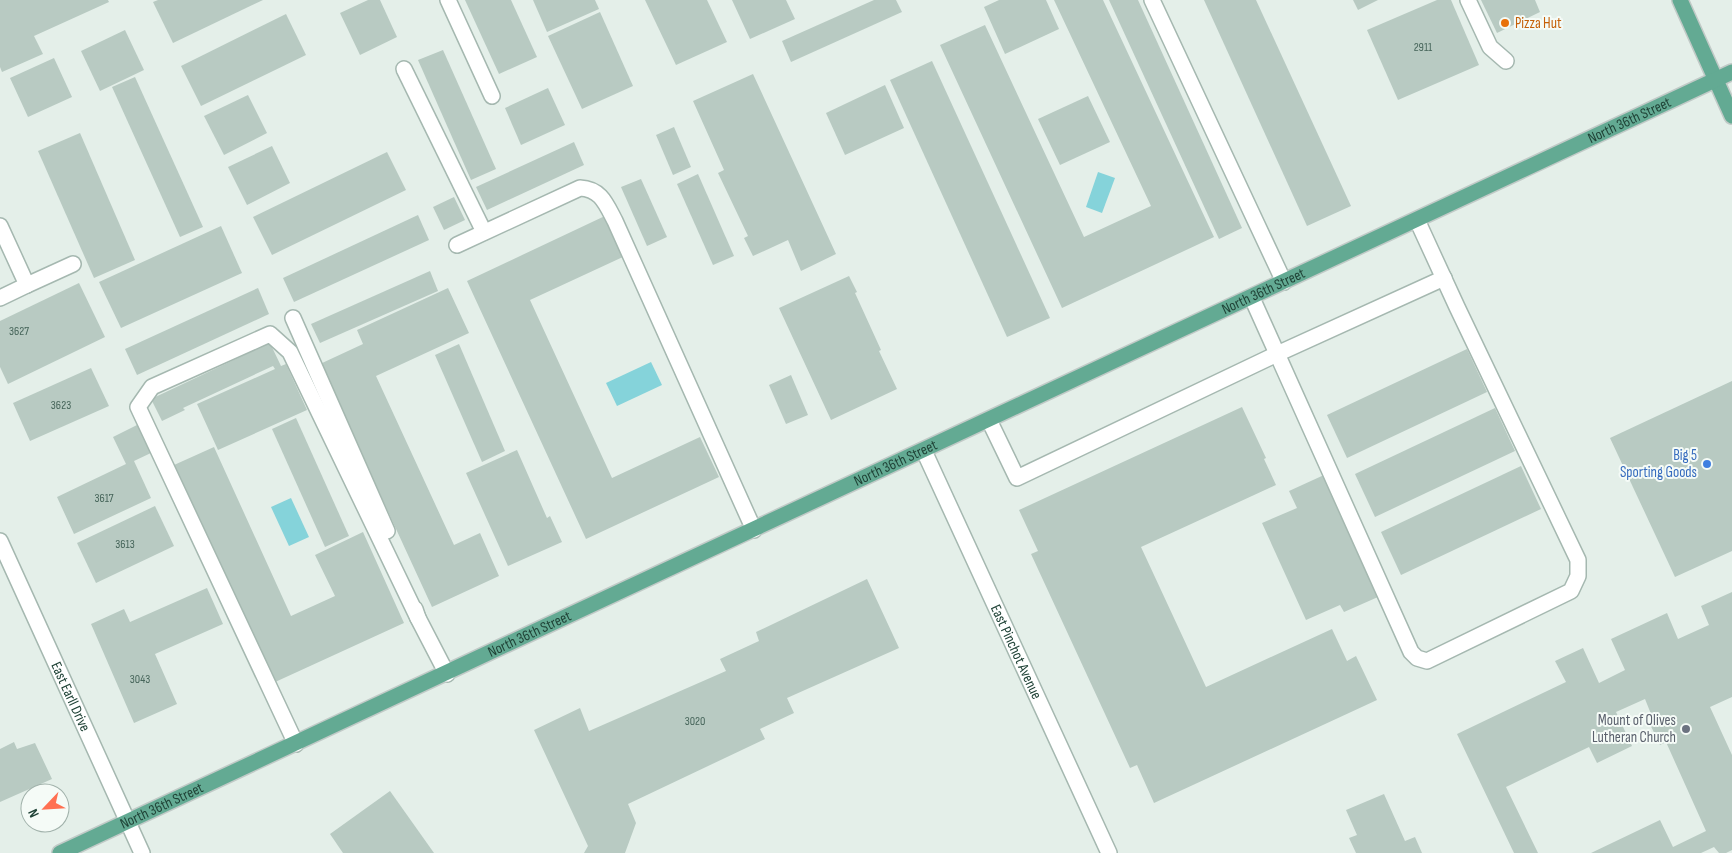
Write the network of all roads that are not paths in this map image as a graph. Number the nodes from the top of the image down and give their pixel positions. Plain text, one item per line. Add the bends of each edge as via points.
1 (448, 0) edge
2 (1152, 0) edge
3 (1468, 0) edge
4 (1680, 0) edge
5 (1506, 61) dead end
6 (404, 69) dead end
7 (1732, 72) edge
8 (1715, 80) junction
9 (492, 96) dead end
10 (1732, 116) edge
11 (1417, 220) junction
12 (0, 226) edge
13 (484, 232) junction
14 (457, 245) dead end
15 (73, 264) dead end
16 (1444, 278) junction
17 (1284, 282) junction
18 (27, 285) junction
19 (0, 298) edge
20 (1252, 298) junction
21 (293, 318) dead end
22 (1277, 354) junction
23 (989, 420) junction
24 (924, 451) junction
25 (754, 530) junction
26 (0, 541) edge
27 (418, 618) junction
28 (447, 674) junction
29 (296, 744) junction
30 (127, 822) junction
31 (60, 853) edge
32 (142, 853) edge
33 (1109, 853) edge

1 - 9 street
2 - 17 street
3 - 5 street via 1490,47
4 - 8 main road
6 - 13 street
7 - 8 main road, North 36th Street
8 - 10 main road
8 - 11 main road, North 36th Street
11 - 16 street
11 - 17 main road, North 36th Street
12 - 18 street
13 - 14 street
13 - 25 street via 580,188 591,188 603,198
15 - 18 street
16 - 22 street
16 - 22 street via 1578,560 1578,576 1570,591 1427,661 1411,652
17 - 20 main road, North 36th Street
18 - 19 street
20 - 22 street
20 - 23 main road, North 36th Street
21 - 27 street via 409,582
22 - 23 street via 1017,478
23 - 24 main road, North 36th Street
24 - 25 main road, North 36th Street
24 - 33 street, East Pinchot Avenue
25 - 28 main road, North 36th Street
26 - 30 street, East Earll Drive
27 - 28 street
27 - 29 street via 290,352 270,334 152,387 138,407
28 - 29 main road, North 36th Street
29 - 30 main road, North 36th Street
30 - 31 main road, North 36th Street
30 - 32 street, East Earll Drive

